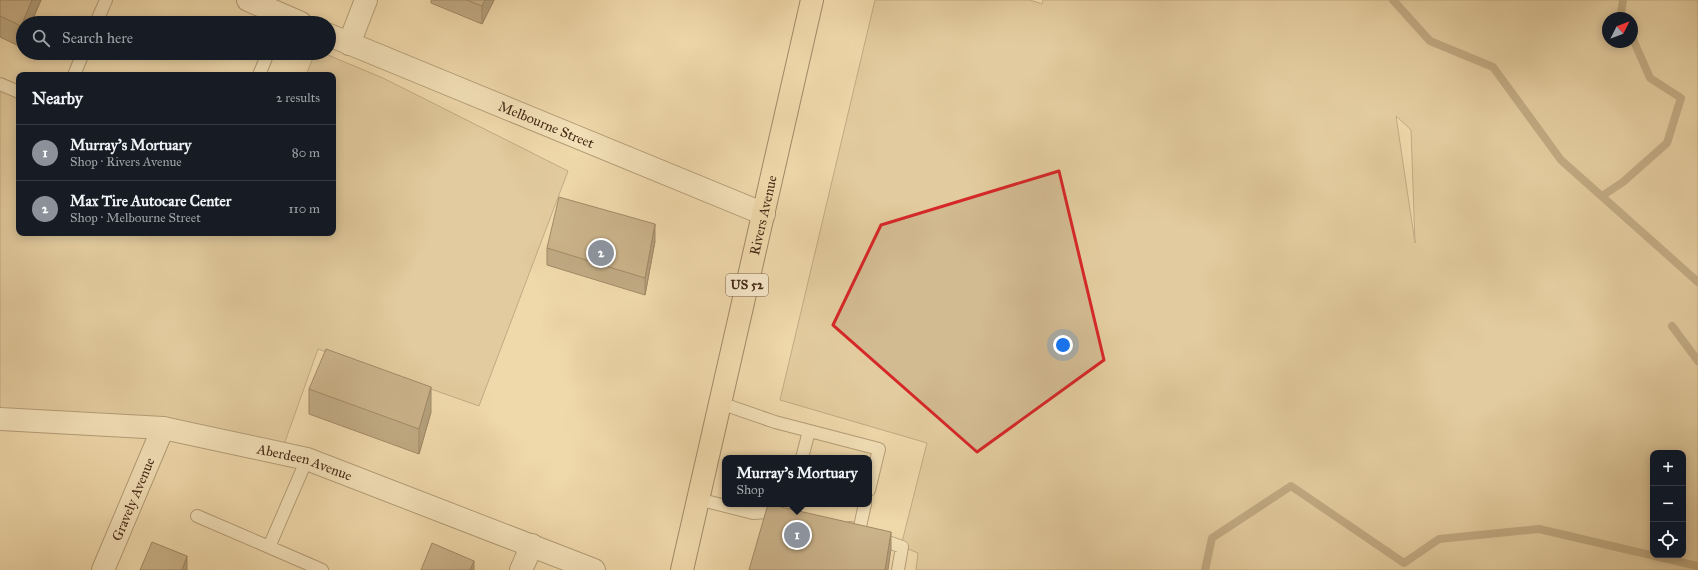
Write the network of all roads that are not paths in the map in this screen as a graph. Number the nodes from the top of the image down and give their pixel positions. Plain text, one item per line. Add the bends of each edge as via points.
1 (106, 0) edge
2 (248, 0) edge
3 (366, 0) edge
4 (812, 0) edge
5 (99, 16) edge
6 (280, 16) edge
7 (336, 38) edge
8 (349, 44) junction
9 (80, 60) edge
10 (265, 60) edge
11 (75, 72) edge
12 (260, 72) edge
13 (0, 84) edge
14 (16, 91) edge
15 (764, 214) junction
16 (720, 403) junction
17 (0, 419) edge
18 (163, 428) junction
19 (809, 431) junction
20 (803, 455) edge
21 (307, 459) junction
22 (872, 477) edge
23 (698, 499) junction
24 (722, 505) edge
25 (729, 507) edge
26 (864, 507) edge
27 (791, 509) edge
28 (197, 516) dead end
29 (838, 525) edge
30 (859, 531) junction
31 (532, 545) junction
32 (269, 547) junction
33 (103, 570) edge
34 (322, 570) edge
35 (521, 570) edge
36 (594, 570) edge
37 (682, 570) edge
38 (898, 570) edge

1 - 5 lane
2 - 6 street
3 - 8 street
4 - 15 main road, Rivers Avenue / US 52
7 - 8 street, Melbourne Street
8 - 15 street, Melbourne Street
9 - 11 lane
10 - 12 lane
13 - 14 lane
15 - 16 main road, Rivers Avenue / US 52
16 - 19 lane
16 - 23 main road, Rivers Avenue / US 52
17 - 18 street, Aberdeen Avenue
18 - 21 street, Aberdeen Avenue
18 - 33 street, Gravely Avenue
19 - 20 lane
19 - 22 lane via 879,448
21 - 31 street, Aberdeen Avenue
21 - 32 lane
23 - 24 lane
23 - 37 main road, Rivers Avenue / US 52
25 - 27 lane via 753,513
26 - 30 lane
28 - 32 lane
29 - 30 lane
30 - 38 lane via 902,547
31 - 35 street
31 - 36 street, Aberdeen Avenue
32 - 34 lane

